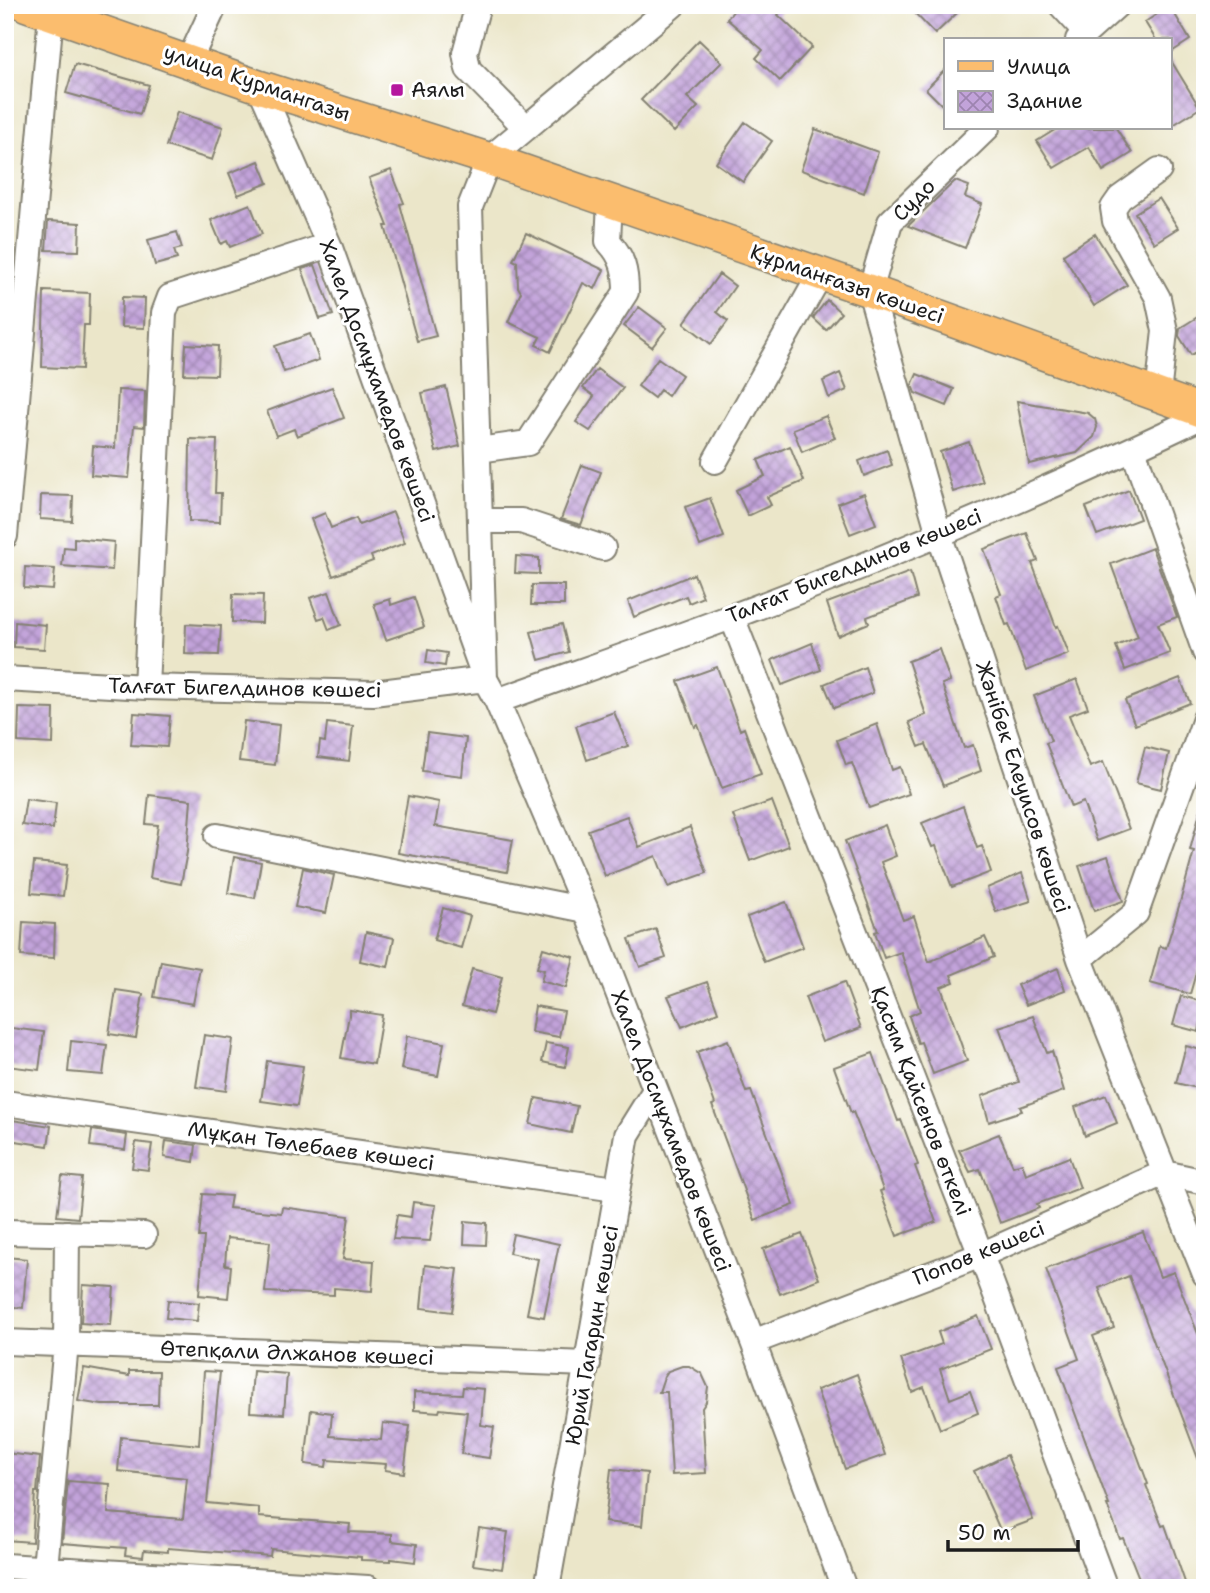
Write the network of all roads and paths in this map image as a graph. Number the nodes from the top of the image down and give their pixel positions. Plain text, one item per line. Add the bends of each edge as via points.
1 (215, 5) edge
2 (478, 5) edge
3 (673, 5) edge
4 (1061, 5) edge
5 (1117, 5) edge
6 (39, 10) edge
7 (1082, 36) edge
8 (188, 61) junction
9 (260, 87) junction
10 (526, 128) junction
11 (985, 130) edge
12 (489, 159) junction
13 (1159, 170) dead end
14 (610, 201) junction
15 (329, 245) junction
16 (820, 275) junction
17 (870, 291) junction
18 (1158, 396) junction
19 (1205, 414) edge
20 (1133, 449) junction
21 (479, 450) junction
22 (715, 461) dead end
23 (482, 521) junction
24 (939, 534) junction
25 (5, 536) edge
26 (603, 548) dead end
27 (732, 617) junction
28 (1205, 652) edge
29 (5, 679) edge
30 (145, 687) junction
31 (491, 690) junction
32 (1205, 719) edge
33 (217, 836) dead end
34 (586, 911) junction
35 (1080, 959) junction
36 (655, 1090) junction
37 (5, 1102) edge
38 (1164, 1173) junction
39 (1205, 1182) edge
40 (617, 1189) junction
41 (5, 1232) edge
42 (67, 1233) junction
43 (145, 1235) dead end
44 (981, 1255) junction
45 (1205, 1274) edge
46 (5, 1342) edge
47 (752, 1342) junction
48 (66, 1344) junction
49 (588, 1364) junction
50 (5, 1566) edge
51 (45, 1568) junction
52 (194, 1583) edge
53 (368, 1588) edge
54 (547, 1588) edge
55 (844, 1588) edge
56 (1105, 1588) edge

1 - 8 street
2 - 10 street via 465,53 468,69
3 - 10 street
4 - 7 street
5 - 7 street
6 - 8 main road, улица Курмангазы
6 - 25 street
8 - 9 main road, улица Курмангазы
9 - 12 main road, улица Курмангазы
9 - 15 street, Халел Досмұхамедов көшесі
10 - 12 street
11 - 17 street, Судо via 890,222
12 - 14 main road, Құрманғазы көшесі
12 - 21 street, Халел Досмұхамедов көшесі via 470,207
13 - 18 street via 1113,208 1115,221 1158,298 1165,331
14 - 16 main road, Құрманғазы көшесі
14 - 21 street via 608,241 620,254 626,292 528,443
15 - 30 street via 170,297 164,313
15 - 31 street, Халел Досмұхамедов көшесі
16 - 17 main road, Құрманғазы көшесі
16 - 22 street
17 - 18 main road, Құрманғазы көшесі
17 - 24 street, Жәнібек Елеуисов көшесі
18 - 19 main road, Құрманғазы көшесі
19 - 20 street, Талғат Бигелдинов көшесі
20 - 24 street, Талғат Бигелдинов көшесі
20 - 28 street
21 - 23 street, Халел Досмұхамедов көшесі
23 - 26 street via 521,521
23 - 31 street, Халел Досмұхамедов көшесі
24 - 27 street, Талғат Бигелдинов көшесі
24 - 35 street, Жәнібек Елеуисов көшесі
27 - 31 street, Талғат Бигелдинов көшесі
27 - 44 street, Қасым Қайсенов өткелі
29 - 30 street, Талғат Бигелдинов көшесі
30 - 31 street, Талғат Бигелдинов көшесі via 373,693
31 - 34 street, Халел Досмұхамедов көшесі
32 - 35 street via 1136,913
33 - 34 street
34 - 36 street, Халел Досмұхамедов көшесі
35 - 38 street, Жәнібек Елеуисов көшесі
36 - 40 street, Юрий Гагарин көшесі via 627,1135
36 - 47 street, Халел Досмұхамедов көшесі
37 - 40 street, Мұқан Төлебаев көшесі
38 - 39 street
38 - 44 street, Попов көшесі
38 - 45 street, Жәнібек Елеуисов көшесі
40 - 49 street, Юрий Гагарин көшесі
41 - 42 street
42 - 43 street
42 - 48 street
44 - 47 street, Попов көшесі
44 - 56 street, Қасым Қайсенов өткелі
46 - 48 street, Өтепқали Әлжанов көшесі
47 - 55 street, Халел Досмұхамедов көшесі
48 - 49 street, Өтепқали Әлжанов көшесі
48 - 51 street
49 - 54 street, Юрий Гагарин көшесі
50 - 51 street
51 - 52 street
52 - 53 street

